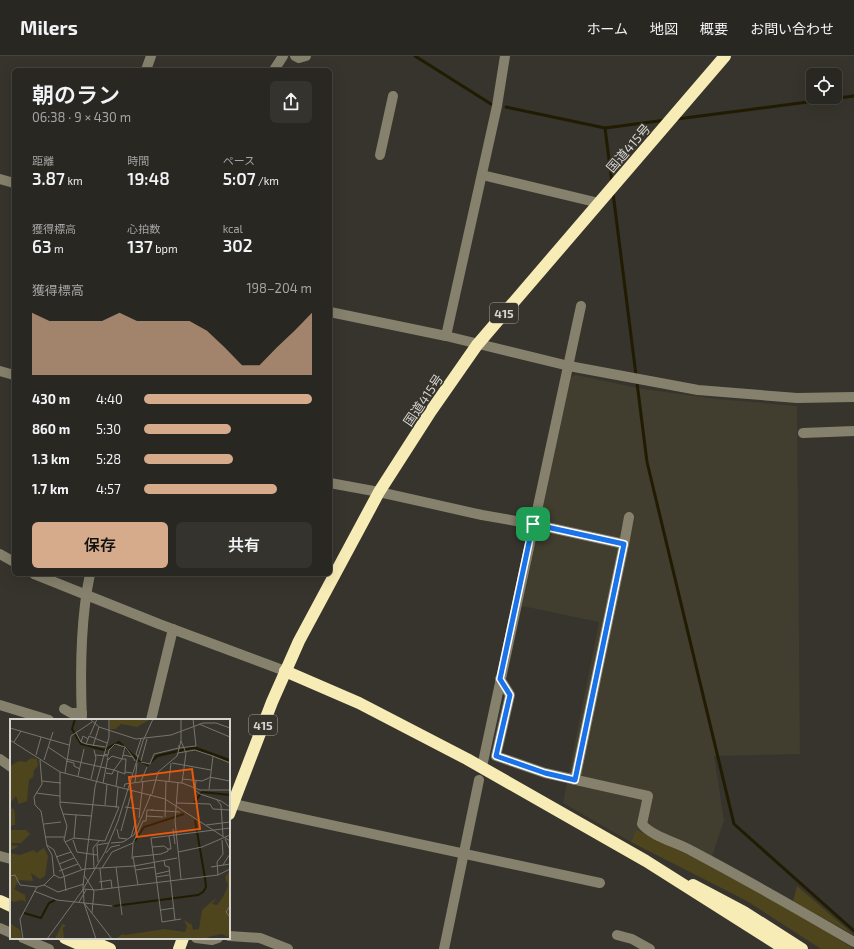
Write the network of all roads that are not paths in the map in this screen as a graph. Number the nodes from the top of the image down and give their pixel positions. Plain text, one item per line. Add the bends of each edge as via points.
1 (151, 56) edge
2 (283, 56) edge
3 (295, 56) edge
4 (306, 56) edge
5 (505, 56) edge
6 (725, 56) edge
7 (147, 68) edge
8 (275, 68) edge
9 (393, 96) dead end
10 (380, 155) dead end
11 (482, 176) junction
12 (0, 178) edge
13 (12, 182) edge
14 (599, 203) junction
15 (581, 306) dead end
16 (332, 312) edge
17 (446, 336) junction
18 (477, 345) junction
19 (569, 366) junction
20 (0, 371) edge
21 (12, 374) edge
22 (854, 397) edge
23 (854, 431) edge
24 (803, 433) dead end
25 (332, 483) edge
26 (379, 492) junction
27 (629, 517) dead end
28 (533, 524) junction
29 (624, 544) junction
30 (0, 554) edge
31 (12, 561) edge
32 (39, 576) edge
33 (90, 576) edge
34 (86, 594) junction
35 (173, 629) junction
36 (285, 671) junction
37 (500, 679) junction
38 (0, 705) edge
39 (64, 709) dead end
40 (82, 716) edge
41 (46, 719) edge
42 (151, 719) edge
43 (0, 759) edge
44 (483, 762) dead end
45 (10, 766) edge
46 (479, 780) dead end
47 (575, 780) junction
48 (230, 807) edge
49 (465, 853) junction
50 (0, 856) edge
51 (10, 859) edge
52 (646, 862) junction
53 (600, 883) dead end
54 (0, 901) edge
55 (10, 906) edge
56 (0, 910) edge
57 (10, 915) edge
58 (0, 928) edge
59 (10, 933) edge
60 (617, 935) dead end
61 (230, 936) edge
62 (25, 939) edge
63 (67, 939) edge
64 (87, 939) edge
65 (95, 939) edge
66 (184, 939) edge
67 (204, 939) edge
68 (215, 939) edge
69 (854, 942) edge
70 (801, 948) edge
71 (49, 949) edge
72 (90, 949) edge
73 (96, 949) edge
74 (110, 949) edge
75 (179, 949) edge
76 (288, 949) edge
77 (444, 949) edge
78 (650, 949) edge
79 (785, 949) edge

1 - 7 street
2 - 8 street
3 - 4 street
5 - 11 street
6 - 14 highway, 国道415号 / 415
9 - 10 street
11 - 14 street
11 - 17 street
12 - 13 street
14 - 18 highway, 国道415号 / 415
15 - 19 street
16 - 17 street
17 - 18 street
18 - 19 street
18 - 26 highway, 国道415号 / 415
19 - 22 street via 698,390 797,398
19 - 28 street
20 - 21 street
23 - 24 street
25 - 26 street
26 - 28 street
26 - 36 highway, 国道415号 / 415 via 321,598
27 - 29 street
28 - 29 street
28 - 37 street
29 - 47 street
30 - 31 street
32 - 34 street
33 - 34 street
34 - 35 street
34 - 40 street via 81,680
35 - 36 street
35 - 42 street
36 - 48 highway, 国道415号 / 415
36 - 52 highway via 370,708 460,755
37 - 44 street
37 - 47 street via 510,695 496,756 545,773
38 - 41 street
39 - 40 street
43 - 45 street
46 - 49 street
47 - 69 street via 648,796 642,824 646,830 682,845
48 - 49 street
49 - 53 street
49 - 77 street
50 - 51 street
52 - 70 highway via 744,912
52 - 79 highway
54 - 55 highway
56 - 57 highway
58 - 59 street
60 - 78 street via 632,939
61 - 76 street via 260,938
62 - 71 street
63 - 72 highway
64 - 74 highway, bridge
65 - 73 street
66 - 75 highway
67 - 68 street

